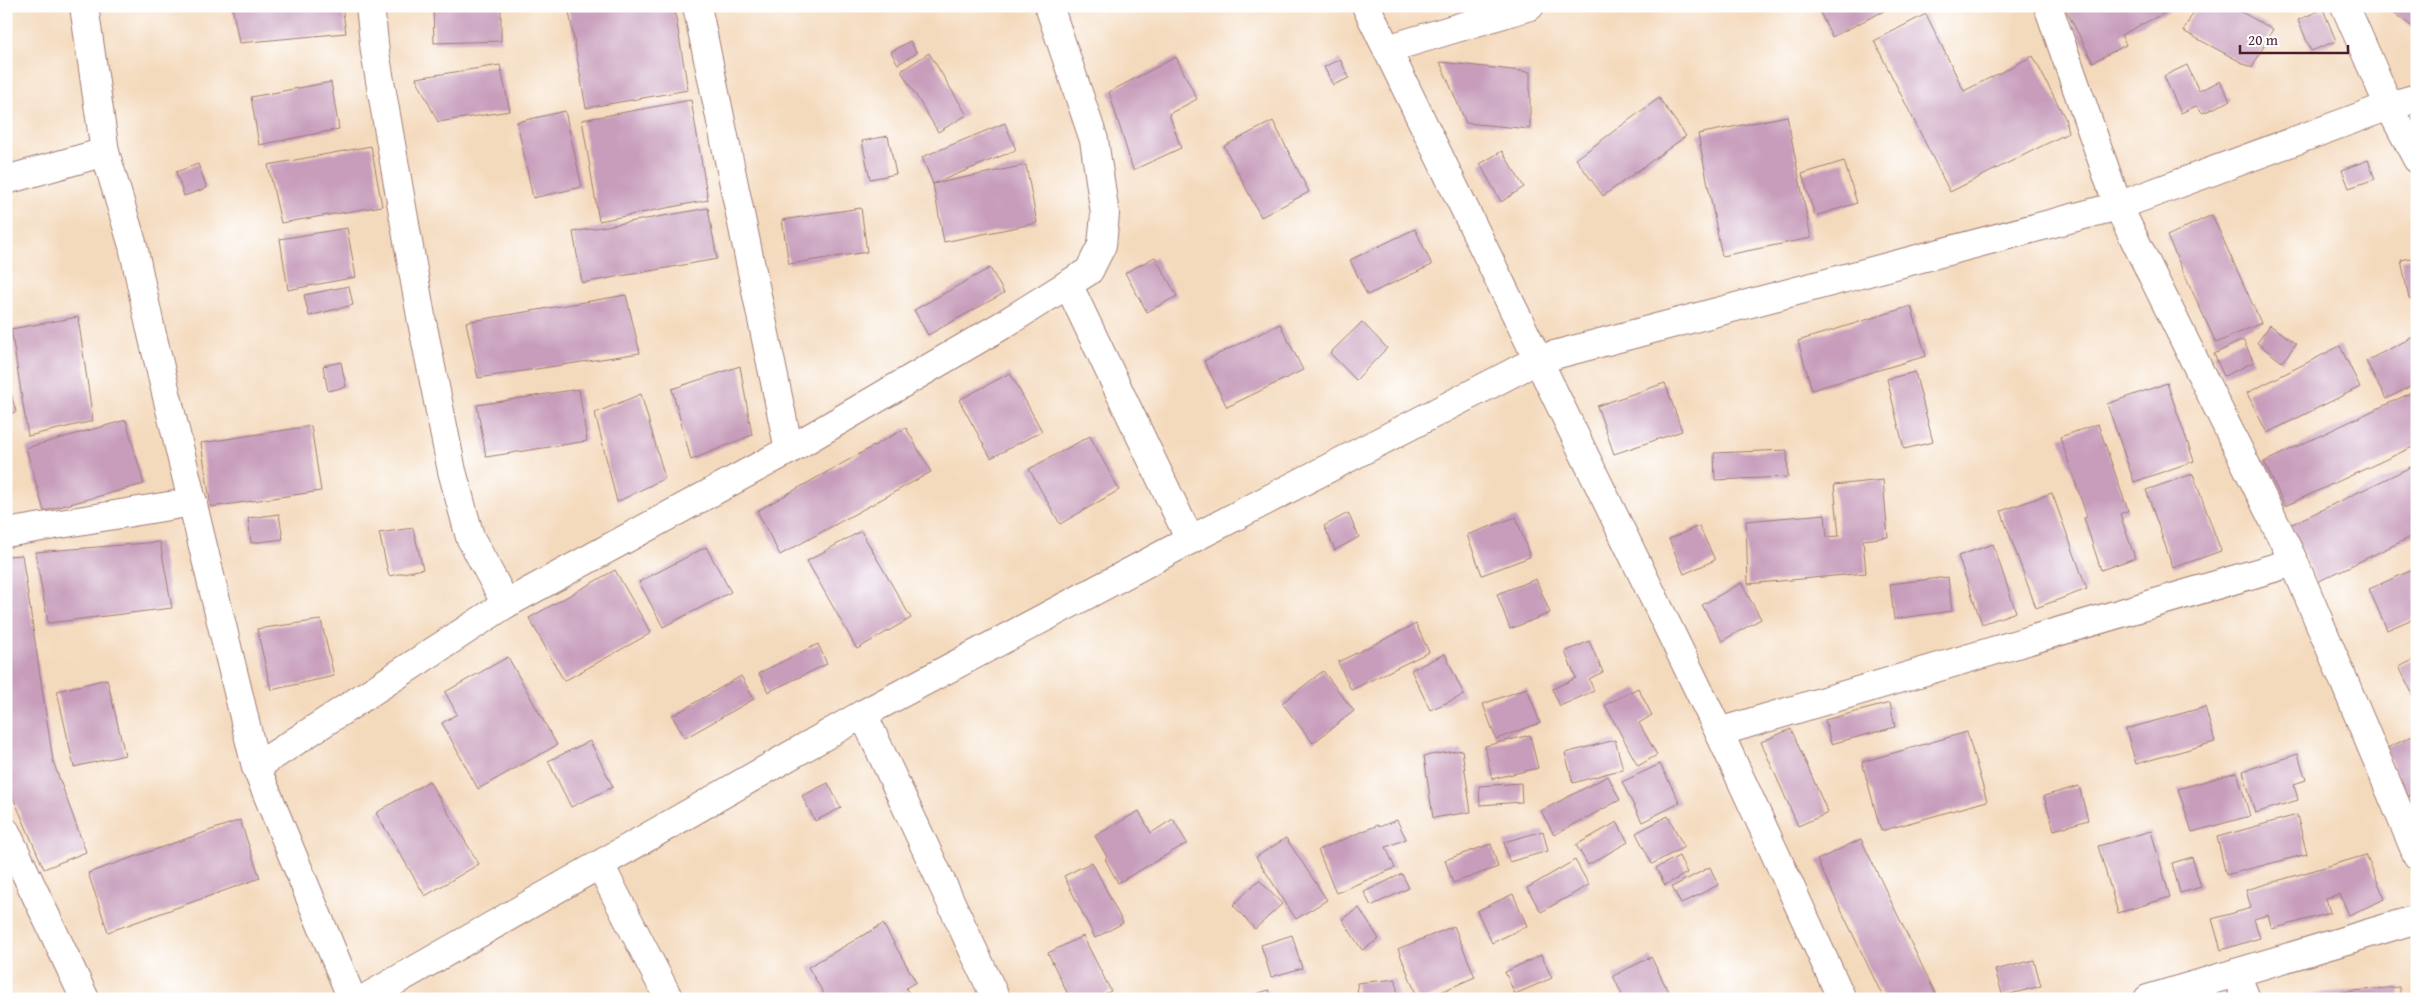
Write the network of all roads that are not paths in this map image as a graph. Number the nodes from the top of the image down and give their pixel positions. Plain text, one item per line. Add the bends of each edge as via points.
1 (84, 6) edge
2 (370, 6) edge
3 (697, 6) edge
4 (1049, 6) edge
5 (1366, 6) edge
6 (1530, 6) edge
7 (2048, 6) edge
8 (2346, 6) edge
9 (1387, 49) junction
10 (2417, 98) edge
11 (2389, 106) junction
12 (105, 152) junction
13 (2417, 160) edge
14 (6, 180) edge
15 (2118, 206) junction
16 (1068, 284) junction
17 (1539, 360) junction
18 (789, 450) junction
19 (193, 502) junction
20 (6, 533) edge
21 (1190, 540) junction
22 (2294, 562) junction
23 (506, 604) junction
24 (863, 714) junction
25 (1719, 732) junction
26 (256, 768) junction
27 (6, 832) edge
28 (2417, 855) edge
29 (600, 864) junction
30 (2417, 919) edge
31 (2236, 973) junction
32 (85, 999) edge
33 (352, 999) edge
34 (364, 999) edge
35 (668, 999) edge
36 (996, 999) edge
37 (1842, 999) edge
38 (2148, 999) edge
39 (2246, 999) edge

1 - 12 street
2 - 23 street via 420,312 452,471 470,537
3 - 18 street
4 - 16 street via 1094,140 1105,214 1102,245 1089,271
5 - 9 street
6 - 9 street
7 - 15 street
8 - 11 street
9 - 17 street
10 - 11 street
11 - 13 street
11 - 15 street
12 - 14 street
12 - 19 street via 133,246
15 - 17 street
15 - 22 street
16 - 18 street
16 - 21 street
17 - 21 street
17 - 25 street
18 - 23 street
19 - 20 street
19 - 26 street
21 - 24 street
22 - 25 street
22 - 28 street
23 - 26 street
24 - 29 street
24 - 36 street
25 - 37 street
26 - 33 street
27 - 32 street
29 - 34 street
29 - 35 street
30 - 31 street
31 - 38 street
31 - 39 street

